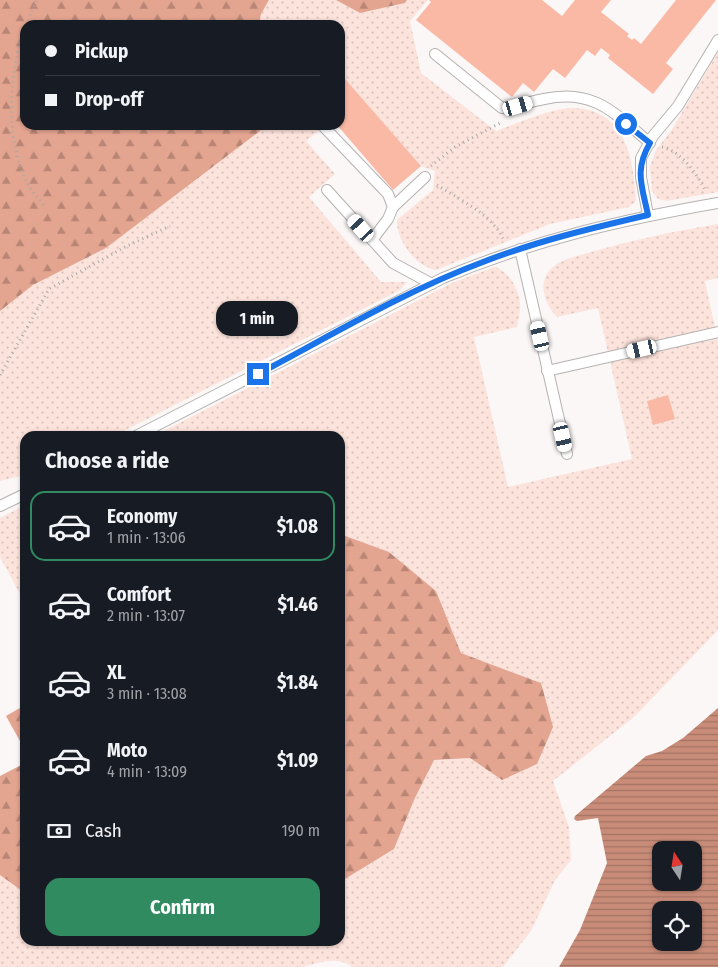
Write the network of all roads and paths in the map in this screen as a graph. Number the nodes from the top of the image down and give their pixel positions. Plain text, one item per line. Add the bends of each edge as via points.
1 (37, 0) edge
2 (29, 20) edge
3 (718, 40) edge
4 (20, 50) edge
5 (435, 54) dead end
6 (518, 106) junction
7 (328, 130) edge
8 (650, 143) junction
9 (425, 177) junction
10 (327, 190) dead end
11 (713, 204) edge
12 (46, 207) dead end
13 (393, 207) junction
14 (648, 215) junction
15 (170, 226) dead end
16 (372, 240) junction
17 (520, 249) junction
18 (508, 253) junction
19 (432, 284) junction
20 (718, 332) edge
21 (547, 371) junction
22 (0, 375) edge
23 (146, 431) edge
24 (567, 454) dead end
25 (20, 496) edge
26 (0, 506) edge

1 - 2 path
3 - 8 lane via 678,106
4 - 12 path via 13,78 11,117 28,185
5 - 6 lane via 502,108
6 - 8 lane via 544,98 575,96 593,100
6 - 9 path via 507,119 455,147 431,166
7 - 13 lane via 388,194
8 - 11 path via 667,148 685,161
8 - 14 lane via 641,158
9 - 13 lane
9 - 18 path via 484,217 501,234
10 - 16 lane
11 - 14 lane
13 - 16 lane
14 - 17 lane
15 - 22 path via 49,289
16 - 19 lane via 393,263
17 - 18 lane
17 - 21 lane
18 - 19 lane
19 - 23 lane
20 - 21 lane
21 - 24 lane
25 - 26 lane

